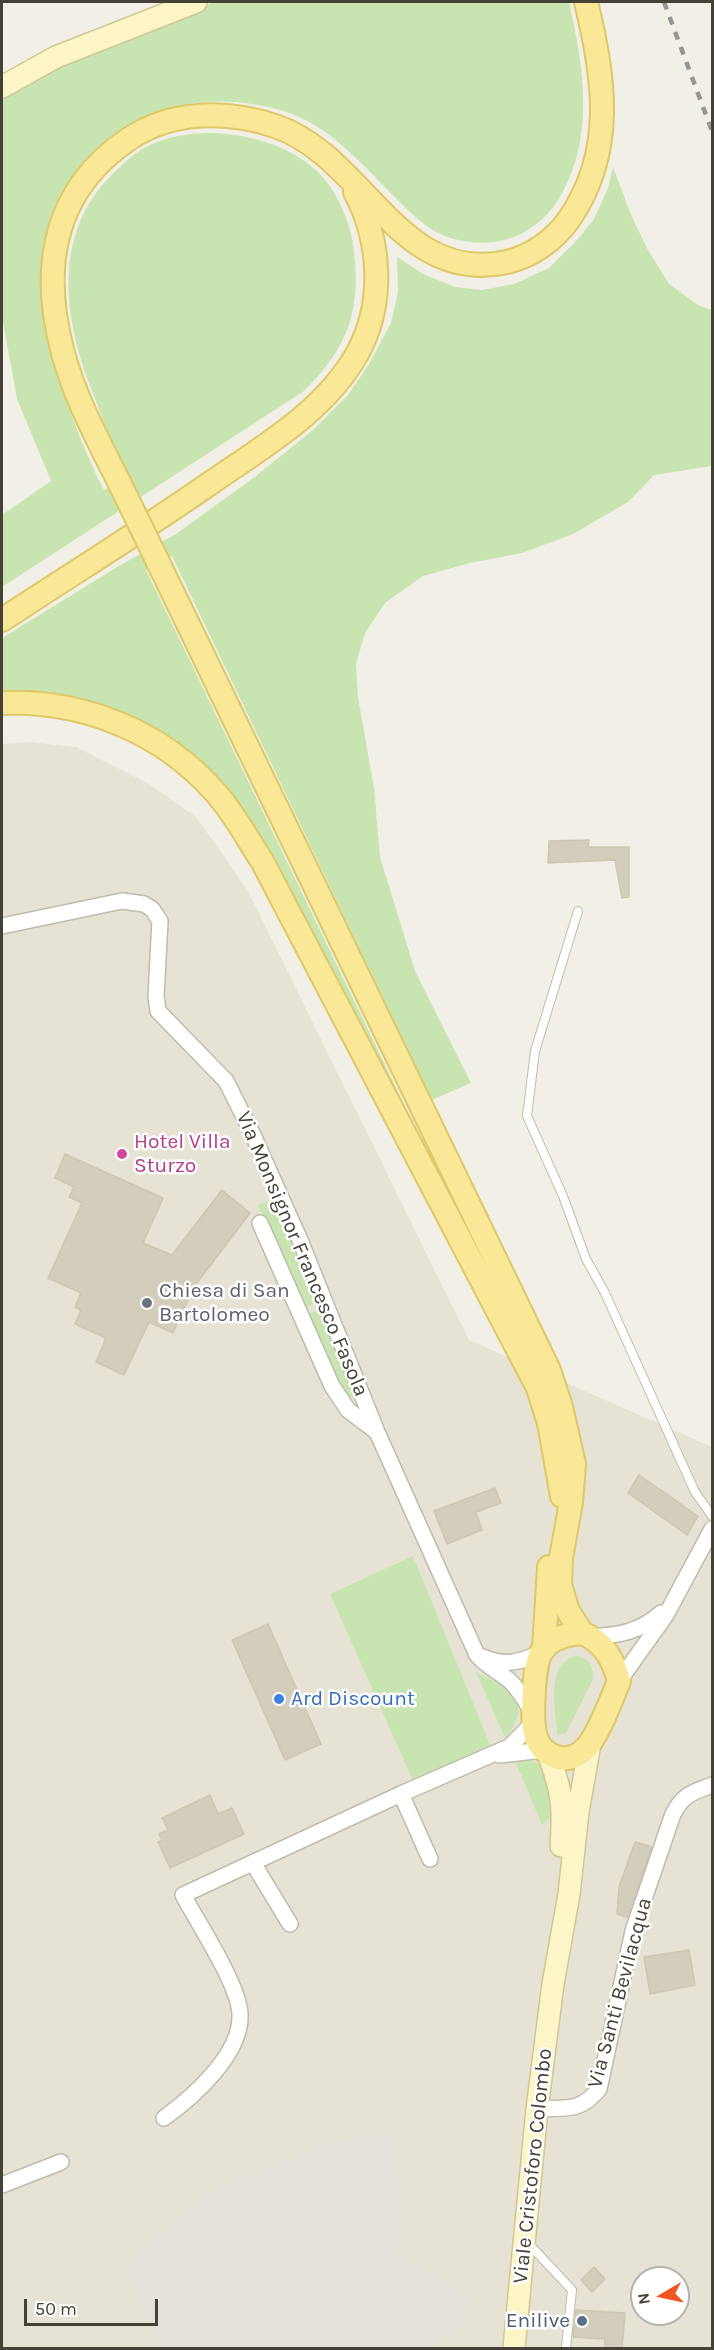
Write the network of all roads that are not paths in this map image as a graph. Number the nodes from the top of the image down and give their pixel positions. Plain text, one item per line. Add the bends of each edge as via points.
1 (196, 2) edge
2 (586, 2) edge
3 (2, 87) edge
4 (334, 161) junction
5 (2, 620) edge
6 (2, 703) edge
7 (578, 911) dead end
8 (2, 926) edge
9 (261, 1223) dead end
10 (377, 1432) junction
11 (567, 1438) junction
12 (562, 1496) junction
13 (712, 1516) edge
14 (712, 1529) edge
15 (671, 1602) junction
16 (587, 1635) junction
17 (542, 1651) junction
18 (477, 1655) junction
19 (619, 1681) junction
20 (533, 1718) junction
21 (590, 1744) junction
22 (545, 1752) junction
23 (485, 1758) junction
24 (712, 1785) edge
25 (401, 1794) junction
26 (430, 1859) dead end
27 (253, 1863) junction
28 (290, 1924) dead end
29 (553, 1984) junction
30 (537, 2109) junction
31 (164, 2118) dead end
32 (61, 2162) dead end
33 (2, 2185) edge
34 (525, 2239) junction
35 (514, 2349) edge
36 (566, 2349) edge

1 - 3 main road via 56,57
2 - 4 main road via 603,90 598,155 580,204 553,238 536,250 517,259 474,266 435,256 397,228
4 - 5 main road via 362,204 377,276 368,329 345,373 314,407 277,438
4 - 11 main road, bridge via 297,134 248,118 205,114 161,122 140,132 114,149 81,182 66,209 58,236 52,294 55,313 63,355 89,421 549,1370
6 - 12 main road via 56,705 120,722 186,764 216,793 237,821 262,861 538,1388 549,1423
7 - 13 lane via 535,1051 527,1116 586,1259 696,1492
8 - 10 street, Via Monsignor Francesco Fasola via 122,901 144,904 158,916 158,1011 226,1081 300,1240
9 - 10 street via 332,1386 348,1410
10 - 18 street, Via Monsignor Francesco Fasola
11 - 12 main road
11 - 16 main road via 574,1482 560,1585 568,1611
12 - 17 main road via 547,1575
14 - 15 street
15 - 16 street via 643,1627 617,1635
15 - 19 street
16 - 17 main road via 561,1637
16 - 19 main road via 610,1656
17 - 18 street via 506,1664
17 - 20 main road
18 - 20 street via 509,1680 525,1699
19 - 21 main road
20 - 22 main road via 536,1737
20 - 23 street via 509,1747
21 - 22 main road via 571,1758
21 - 29 main road
22 - 23 street
22 - 29 main road via 563,1802
23 - 25 street
24 - 30 street, Via Santi Bevilacqua via 688,1795 673,1814 633,1931 598,2089 589,2102 576,2107
25 - 26 street
25 - 27 street
27 - 28 street
27 - 31 street via 183,1895 235,1990 239,2027 207,2082
29 - 30 main road, Viale Cristoforo Colombo
30 - 34 main road, Viale Cristoforo Colombo
32 - 33 street
34 - 35 main road, Viale Cristoforo Colombo
34 - 36 lane via 572,2290

